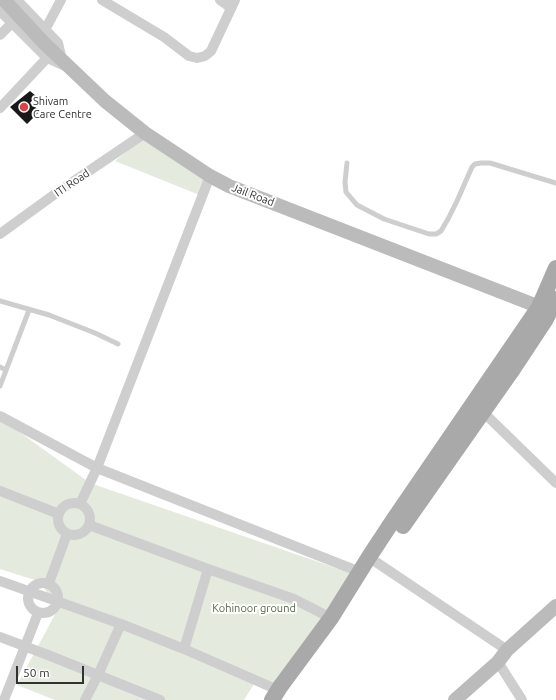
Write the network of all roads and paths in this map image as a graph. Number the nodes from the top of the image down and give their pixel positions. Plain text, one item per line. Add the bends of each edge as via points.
1 (4, 0) edge
2 (18, 0) edge
3 (61, 0) edge
4 (102, 0) edge
5 (220, 0) edge
6 (233, 4) edge
7 (0, 11) edge
8 (12, 23) junction
9 (0, 35) edge
10 (45, 37) junction
11 (47, 58) junction
12 (66, 65) junction
13 (0, 108) edge
14 (145, 133) junction
15 (347, 163) dead end
16 (210, 176) junction
17 (556, 183) edge
18 (0, 234) edge
19 (556, 268) edge
20 (0, 301) edge
21 (548, 306) edge
22 (29, 310) junction
23 (118, 344) dead end
24 (0, 367) edge
25 (6, 370) junction
26 (0, 386) edge
27 (483, 412) junction
28 (0, 416) edge
29 (97, 468) junction
30 (556, 483) edge
31 (0, 491) edge
32 (80, 504) junction
33 (59, 514) junction
34 (89, 525) junction
35 (67, 534) junction
36 (376, 562) junction
37 (208, 569) junction
38 (360, 572) junction
39 (0, 581) edge
40 (49, 583) junction
41 (29, 592) junction
42 (57, 602) junction
43 (556, 606) edge
44 (38, 613) junction
45 (331, 618) junction
46 (121, 624) junction
47 (0, 638) edge
48 (25, 647) junction
49 (184, 649) junction
50 (507, 650) junction
51 (498, 662) junction
52 (98, 675) junction
53 (275, 695) edge
54 (4, 700) edge
55 (85, 700) edge
56 (160, 700) edge
57 (455, 700) edge
58 (522, 700) edge

1 - 10 street, Jail Road
2 - 10 street
3 - 10 street
4 - 6 street via 164,37 189,56 197,58 211,51
5 - 6 street
7 - 8 street
8 - 9 street
8 - 11 street
10 - 12 street, Jail Road
11 - 12 street
11 - 13 street
12 - 14 street, Jail Road
14 - 16 street, Jail Road
14 - 18 street, ITI Road
15 - 17 lane via 346,192 357,205 384,219 429,234 436,234 445,225 475,164 490,164
16 - 21 street, Jail Road via 229,186
16 - 29 street
19 - 21 main road
20 - 22 lane
21 - 27 main road via 519,360
21 - 38 main road via 392,522
22 - 23 lane via 49,315
22 - 25 lane
24 - 25 lane
25 - 26 lane
27 - 30 street
27 - 36 main road
28 - 29 street
29 - 32 street
29 - 38 street
31 - 33 street
32 - 33 street via 67,504
32 - 34 street via 89,513
33 - 35 street via 59,526
34 - 35 street via 86,531 80,534
34 - 37 street
35 - 40 street
36 - 38 main road
36 - 50 street
37 - 45 street via 294,599
37 - 49 street
38 - 45 main road
39 - 41 street
40 - 41 street via 35,584
40 - 42 street via 56,590
41 - 42 street
41 - 44 street via 29,605
42 - 44 street via 50,611
42 - 46 street
43 - 50 street
44 - 48 street
45 - 53 main road
46 - 49 street
46 - 52 street
47 - 48 street
48 - 52 street
48 - 54 street
49 - 53 street
50 - 51 street
51 - 57 street
51 - 58 street
52 - 55 street
52 - 56 street

